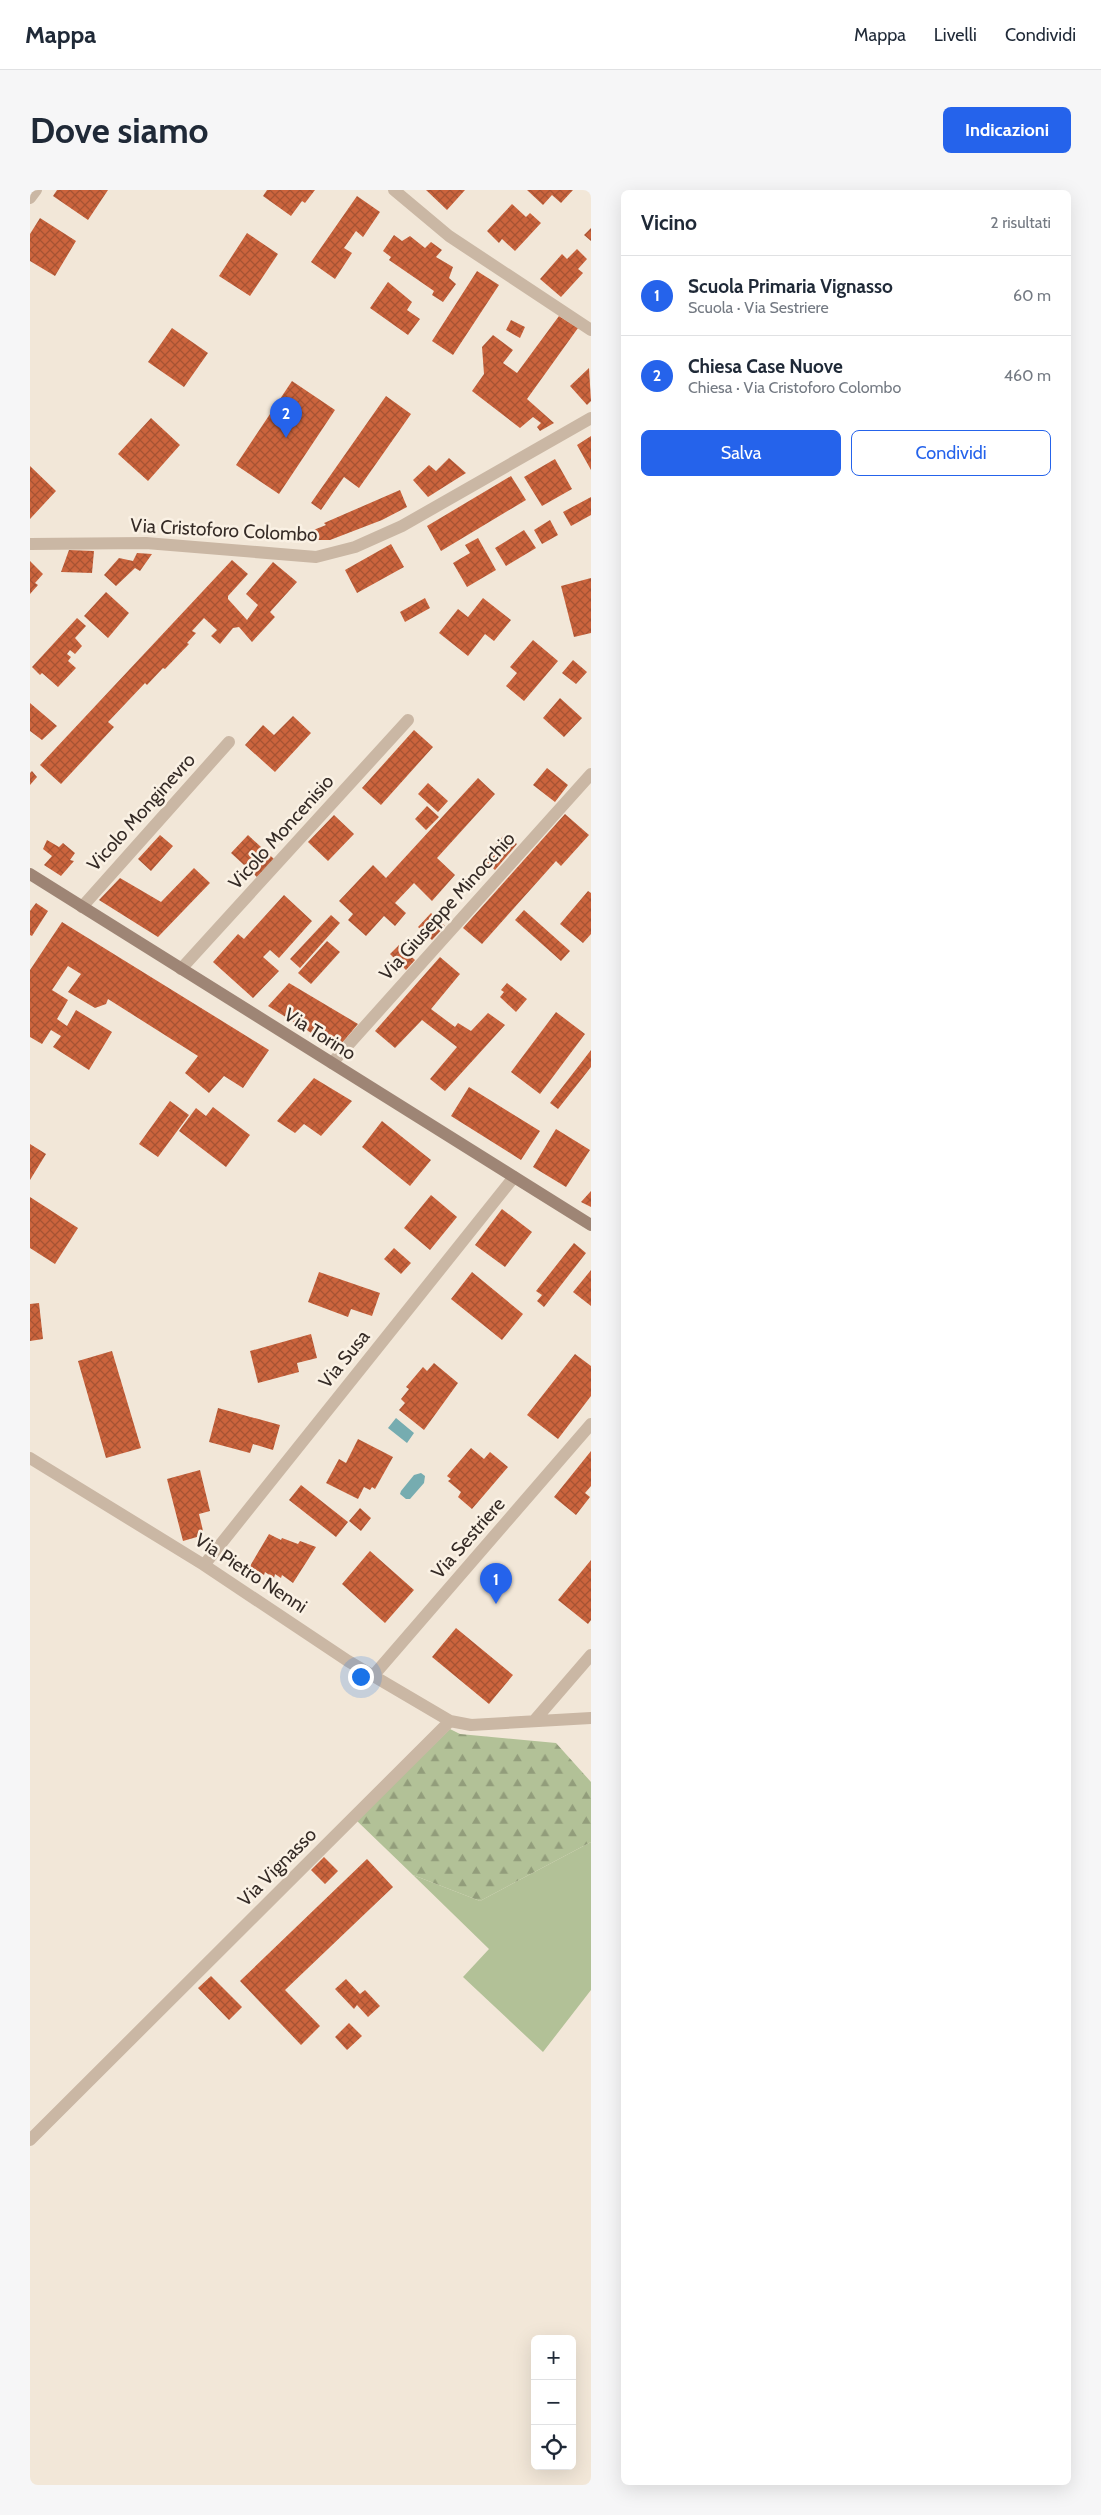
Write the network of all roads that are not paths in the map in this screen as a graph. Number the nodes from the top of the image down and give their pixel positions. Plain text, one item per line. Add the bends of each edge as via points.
1 (36, 190) edge
2 (394, 190) edge
3 (30, 198) edge
4 (591, 330) edge
5 (591, 418) edge
6 (30, 544) edge
7 (408, 720) dead end
8 (229, 742) dead end
9 (591, 774) edge
10 (30, 874) edge
11 (82, 907) junction
12 (181, 970) junction
13 (332, 1063) junction
14 (514, 1177) junction
15 (591, 1225) edge
16 (591, 1424) edge
17 (30, 1458) edge
18 (204, 1565) junction
19 (591, 1655) edge
20 (373, 1676) junction
21 (591, 1718) edge
22 (450, 1721) junction
23 (534, 1721) junction
24 (30, 2140) edge

1 - 3 street
2 - 4 street via 449,236
5 - 6 street, Via Cristoforo Colombo via 402,526 355,547 316,557 146,543
7 - 12 street, Vicolo Moncenisio
8 - 11 street, Vicolo Monginevro
9 - 13 street, Via Giuseppe Minocchio
10 - 11 street, Via Torino
11 - 12 street, Via Torino
12 - 13 street, Via Torino
13 - 14 street, Via Torino
14 - 15 street, Via Torino
14 - 18 street, Via Susa
16 - 20 street, Via Sestriere
17 - 18 street, Via Pietro Nenni
18 - 20 street, Via Pietro Nenni
19 - 23 street
20 - 22 street, Via Pietro Nenni
21 - 23 street
22 - 23 street via 471,1725
22 - 24 street, Via Vignasso

